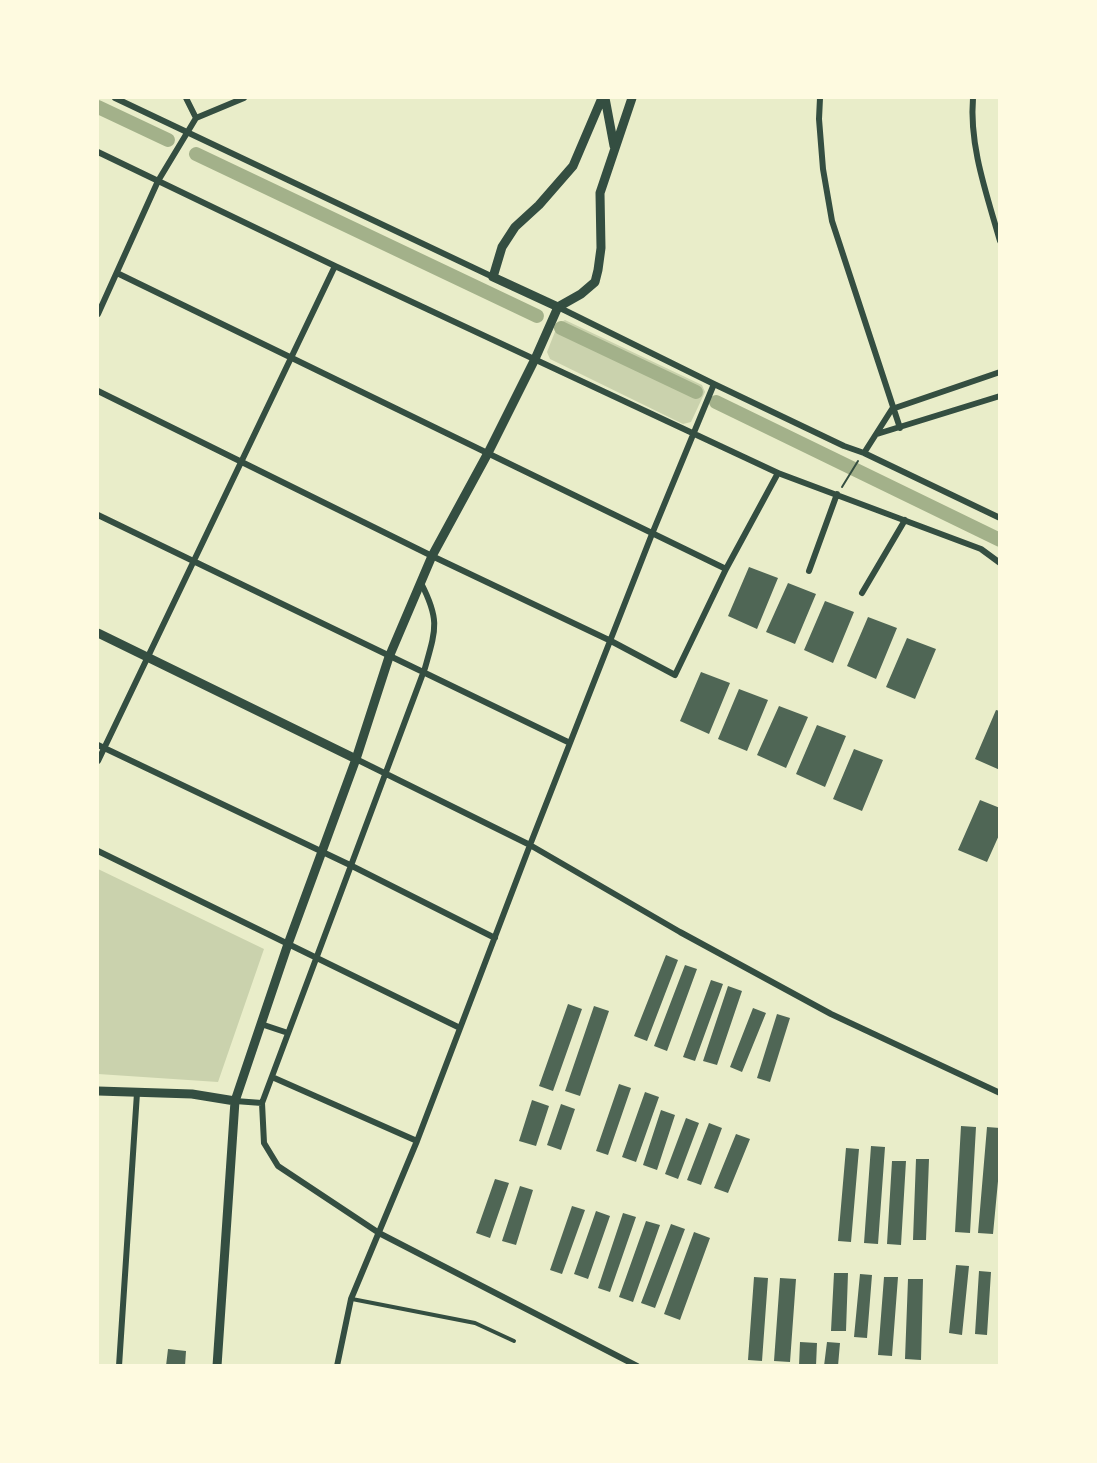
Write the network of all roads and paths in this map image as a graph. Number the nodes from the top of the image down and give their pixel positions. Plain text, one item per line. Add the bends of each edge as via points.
1 (115, 98) edge
2 (186, 98) edge
3 (244, 98) edge
4 (603, 98) edge
5 (632, 98) edge
6 (820, 98) edge
7 (974, 98) edge
8 (196, 118) junction
9 (186, 133) junction
10 (615, 149) junction
11 (98, 152) edge
12 (158, 181) junction
13 (999, 241) edge
14 (335, 266) junction
15 (117, 273) junction
16 (493, 278) junction
17 (558, 307) junction
18 (98, 314) edge
19 (291, 358) junction
20 (535, 359) junction
21 (999, 372) edge
22 (714, 384) junction
23 (98, 391) edge
24 (999, 396) edge
25 (892, 409) junction
26 (900, 428) junction
27 (693, 433) junction
28 (877, 435) junction
29 (488, 453) junction
30 (864, 453) junction
31 (241, 462) junction
32 (857, 463) dead end
33 (778, 473) junction
34 (837, 494) junction
35 (98, 515) edge
36 (999, 518) edge
37 (904, 520) junction
38 (652, 534) junction
39 (432, 556) junction
40 (193, 562) junction
41 (999, 563) edge
42 (726, 568) junction
43 (809, 571) dead end
44 (421, 583) junction
45 (862, 592) dead end
46 (98, 633) edge
47 (611, 641) junction
48 (147, 657) junction
49 (389, 657) junction
50 (570, 743) junction
51 (101, 746) edge
52 (356, 759) junction
53 (98, 761) edge
54 (385, 774) junction
55 (530, 845) junction
56 (98, 851) edge
57 (323, 852) junction
58 (350, 865) junction
59 (495, 938) junction
60 (288, 944) junction
61 (315, 957) junction
62 (261, 1024) junction
63 (460, 1028) junction
64 (288, 1033) junction
65 (272, 1077) junction
66 (98, 1091) edge
67 (137, 1093) junction
68 (999, 1093) edge
69 (235, 1101) junction
70 (262, 1103) junction
71 (417, 1141) junction
72 (379, 1233) junction
73 (351, 1299) junction
74 (514, 1341) dead end
75 (119, 1365) edge
76 (218, 1365) edge
77 (336, 1365) edge
78 (637, 1365) edge

1 - 9 street
2 - 8 street
3 - 8 street
4 - 10 street
4 - 16 street via 573,166 515,227 502,247
5 - 10 street
6 - 25 street via 823,169 832,221
7 - 13 street via 973,122 981,176
8 - 9 street
9 - 12 street
9 - 16 street
10 - 17 street via 600,193 601,248 595,282
11 - 12 street
12 - 14 street
12 - 15 street
14 - 19 street
14 - 20 street
15 - 18 street
15 - 19 street
16 - 17 street
17 - 20 street
17 - 22 street
19 - 29 street
19 - 31 street
20 - 27 street
20 - 29 street
21 - 25 street
22 - 27 street
22 - 30 street
23 - 31 street
24 - 26 street
25 - 26 street
25 - 28 street
26 - 28 street
27 - 33 street
27 - 38 street
28 - 30 street
29 - 38 street
29 - 39 street
30 - 36 street
31 - 39 street
31 - 40 street
32 - 34 path
33 - 34 street
33 - 42 street
34 - 37 street
34 - 43 street
35 - 40 street
37 - 41 street via 981,549
37 - 45 street
38 - 42 street
38 - 47 street
39 - 44 street
39 - 47 street
40 - 48 street
40 - 49 street
42 - 47 street via 675,675
44 - 49 street
44 - 54 street via 435,617 435,635
46 - 48 street
47 - 50 street
48 - 51 street
48 - 52 street
49 - 50 street
49 - 52 street
50 - 55 street
51 - 53 street
51 - 57 street
52 - 54 street
52 - 57 street
54 - 55 street
54 - 58 street
55 - 59 street
55 - 68 street via 831,1014
56 - 60 street
57 - 58 street
57 - 60 street
58 - 59 street
58 - 61 street
59 - 63 street
60 - 61 street
60 - 62 street
61 - 63 street
61 - 64 street
62 - 64 street
62 - 69 street
63 - 71 street
64 - 65 street
65 - 70 street
65 - 71 street
66 - 67 street
67 - 69 street via 192,1094
67 - 75 street
69 - 70 street
69 - 76 street
70 - 72 street via 264,1143 278,1166
71 - 72 street
72 - 73 street
72 - 78 street
73 - 74 lane via 476,1323
73 - 77 street

